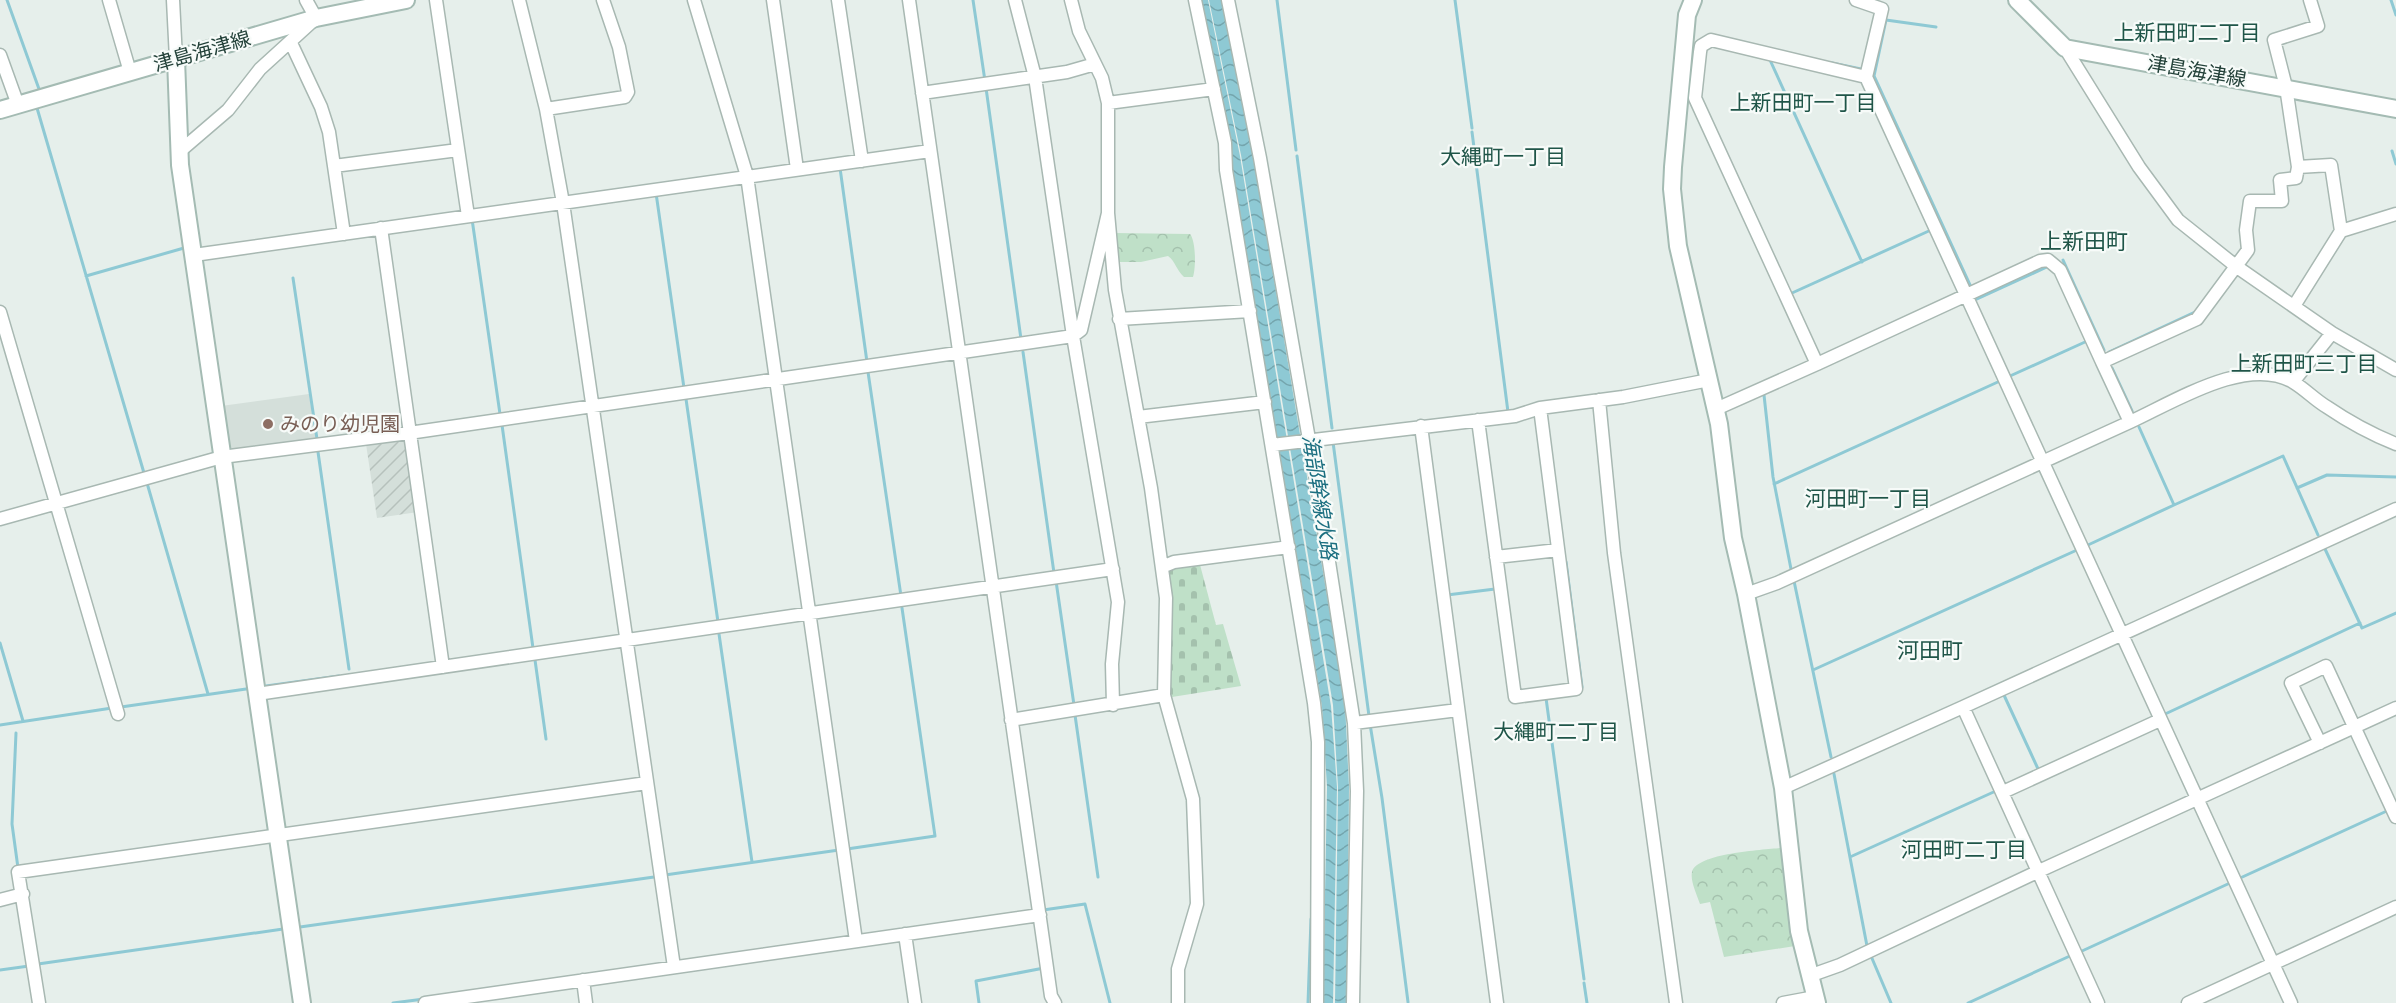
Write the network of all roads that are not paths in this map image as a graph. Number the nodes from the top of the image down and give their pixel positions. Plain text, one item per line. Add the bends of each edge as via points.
1 (109, 0) edge
2 (173, 0) edge
3 (306, 0) edge
4 (406, 0) edge
5 (436, 0) edge
6 (519, 0) edge
7 (603, 0) edge
8 (694, 0) edge
9 (773, 0) edge
10 (838, 0) edge
11 (909, 0) edge
12 (1015, 0) edge
13 (1071, 0) edge
14 (1196, 0) edge
15 (1228, 0) edge
16 (1693, 0) edge
17 (1856, 0) edge
18 (2017, 0) edge
19 (2310, 0) edge
20 (316, 18) junction
21 (275, 30) junction
22 (289, 45) junction
23 (2065, 48) junction
24 (0, 55) edge
25 (176, 59) junction
26 (1095, 64) junction
27 (130, 72) junction
28 (1035, 77) junction
29 (1866, 77) junction
30 (2286, 87) junction
31 (1214, 88) junction
32 (922, 93) junction
33 (1108, 103) junction
34 (18, 105) junction
35 (546, 109) junction
36 (2396, 109) edge
37 (0, 110) edge
38 (458, 150) junction
39 (930, 151) junction
40 (179, 152) junction
41 (862, 161) junction
42 (334, 166) junction
43 (2298, 167) junction
44 (797, 170) junction
45 (747, 176) junction
46 (563, 203) junction
47 (1108, 213) junction
48 (2396, 214) edge
49 (468, 216) junction
50 (381, 228) junction
51 (2341, 231) junction
52 (344, 234) junction
53 (194, 255) junction
54 (2237, 267) junction
55 (1968, 296) junction
56 (2294, 306) junction
57 (1250, 311) junction
58 (0, 312) edge
59 (1119, 319) junction
60 (2332, 333) junction
61 (1073, 336) junction
62 (959, 354) junction
63 (2102, 362) junction
64 (1817, 364) junction
65 (2396, 370) edge
66 (776, 380) junction
67 (1709, 380) junction
68 (2293, 382) junction
69 (1599, 400) junction
70 (1265, 402) junction
71 (593, 407) junction
72 (1540, 408) junction
73 (1716, 409) junction
74 (1138, 417) junction
75 (1478, 420) junction
76 (2130, 422) junction
77 (1421, 426) junction
78 (409, 433) junction
79 (1309, 439) junction
80 (2396, 444) edge
81 (1272, 445) junction
82 (222, 457) junction
83 (2043, 462) junction
84 (56, 503) junction
85 (2396, 509) edge
86 (0, 519) edge
87 (1288, 547) junction
88 (1558, 550) junction
89 (1496, 558) junction
90 (1162, 567) junction
91 (1113, 569) junction
92 (993, 588) junction
93 (1746, 594) junction
94 (809, 614) junction
95 (2120, 634) junction
96 (626, 641) junction
97 (443, 667) junction
98 (257, 694) junction
99 (1164, 695) junction
100 (1113, 705) junction
101 (1963, 707) junction
102 (2396, 708) edge
103 (1458, 710) junction
104 (118, 714) dead end
105 (1011, 720) junction
106 (2160, 720) junction
107 (1354, 723) junction
108 (2355, 727) junction
109 (2320, 743) junction
110 (647, 783) junction
111 (1783, 788) junction
112 (2003, 792) junction
113 (2196, 798) junction
114 (2396, 817) edge
115 (279, 835) junction
116 (2039, 871) junction
117 (23, 894) junction
118 (0, 900) edge
119 (2396, 907) edge
120 (1040, 915) junction
121 (905, 934) junction
122 (856, 941) junction
123 (2272, 963) junction
124 (674, 967) junction
125 (1809, 976) junction
126 (583, 980) junction
127 (1816, 1000) edge
128 (39, 1003) edge
129 (302, 1003) edge
130 (425, 1003) edge
131 (586, 1003) edge
132 (915, 1003) edge
133 (1055, 1003) edge
134 (1178, 1003) edge
135 (1317, 1003) edge
136 (1353, 1003) edge
137 (1497, 1003) edge
138 (1676, 1003) edge
139 (1783, 1003) edge
140 (2098, 1003) edge
141 (2188, 1003) edge
142 (2291, 1003) edge

1 - 27 street
2 - 25 street
3 - 20 street
4 - 20 street, 津島海津線
5 - 38 street
6 - 35 street
7 - 35 street via 619,46 628,92 625,97
8 - 45 street
9 - 44 street
10 - 41 street
11 - 32 street
12 - 28 street
13 - 26 street via 1079,31
14 - 31 street
15 - 79 street
16 - 67 street via 1687,15 1672,189 1678,246
17 - 29 street via 1882,9
18 - 23 street
19 - 30 street via 2318,26 2274,40
20 - 21 street, 津島海津線
20 - 22 street
21 - 22 street
21 - 25 street, 津島海津線
22 - 40 street via 260,69 228,110
22 - 42 street via 321,106
23 - 30 street, 津島海津線
23 - 54 street via 2139,167 2178,220
24 - 34 street
25 - 27 street, 津島海津線
25 - 40 street
26 - 28 street
26 - 33 street
27 - 34 street, 津島海津線
28 - 32 street
28 - 61 street
29 - 55 street
29 - 64 street via 1711,40 1701,46 1695,98
30 - 36 street, 津島海津線
30 - 43 street
31 - 33 street
31 - 57 street
32 - 39 street
33 - 47 street
34 - 37 street, 津島海津線
35 - 46 street
38 - 42 street
38 - 49 street
39 - 41 street
39 - 62 street
40 - 53 street
41 - 44 street
42 - 52 street
43 - 51 street via 2331,165
43 - 54 street via 2296,178 2280,180 2282,201 2250,201 2248,250
44 - 45 street
45 - 46 street
45 - 66 street
46 - 49 street
46 - 71 street
47 - 59 street
47 - 61 street via 1081,330
48 - 51 street
49 - 50 street
50 - 52 street
50 - 78 street
51 - 56 street
52 - 53 street
53 - 82 street
54 - 56 street
54 - 63 street via 2197,319
55 - 63 street via 2040,261 2055,263
55 - 64 street
55 - 83 street
56 - 60 street
57 - 59 street
57 - 70 street
58 - 84 street
59 - 74 street
60 - 65 street
60 - 68 street
61 - 62 street
61 - 91 street
62 - 66 street
62 - 92 street
63 - 76 street
64 - 73 street
66 - 71 street
66 - 94 street
67 - 69 street
67 - 73 street
68 - 76 street via 2270,373 2243,374
68 - 80 street via 2366,432
69 - 72 street
69 - 138 street via 1614,553
70 - 74 street
70 - 81 street
71 - 78 street
71 - 96 street
72 - 75 street via 1515,416
72 - 88 street
73 - 93 street via 1733,538
74 - 90 street
75 - 77 street
75 - 89 street
76 - 83 street
77 - 79 street
77 - 103 street
78 - 82 street
78 - 97 street
79 - 81 street
79 - 107 street
81 - 87 street
82 - 84 street
82 - 98 street
83 - 93 street
83 - 95 street
84 - 86 street
84 - 104 street
85 - 95 street
87 - 90 street via 1174,562
87 - 135 street via 1318,742
88 - 89 street
88 - 89 street via 1576,689 1515,697
90 - 99 street via 1166,598
91 - 92 street
91 - 100 street via 1118,602
92 - 94 street
92 - 105 street
93 - 111 street
94 - 96 street
94 - 122 street
95 - 101 street
95 - 106 street
96 - 97 street
96 - 110 street
97 - 98 street
98 - 115 street
99 - 100 street
99 - 134 street via 1190,783 1196,826 1197,904 1178,969
100 - 105 street
101 - 111 street
101 - 112 street
102 - 108 street
103 - 107 street
103 - 137 street
105 - 120 street
106 - 112 street
106 - 113 street
107 - 136 street
108 - 109 street
108 - 109 street via 2326,666 2290,683
108 - 114 street
109 - 113 street
110 - 115 street
110 - 124 street
111 - 125 street via 1793,892
112 - 116 street
113 - 116 street
113 - 123 street
115 - 117 street via 18,872
115 - 129 street
116 - 125 street
116 - 140 street
117 - 118 street
117 - 128 street
119 - 123 street
120 - 121 street
120 - 133 street
121 - 122 street
121 - 132 street
122 - 124 street
123 - 141 street
123 - 142 street
124 - 126 street
125 - 127 street
126 - 130 street
126 - 131 street
127 - 139 street

